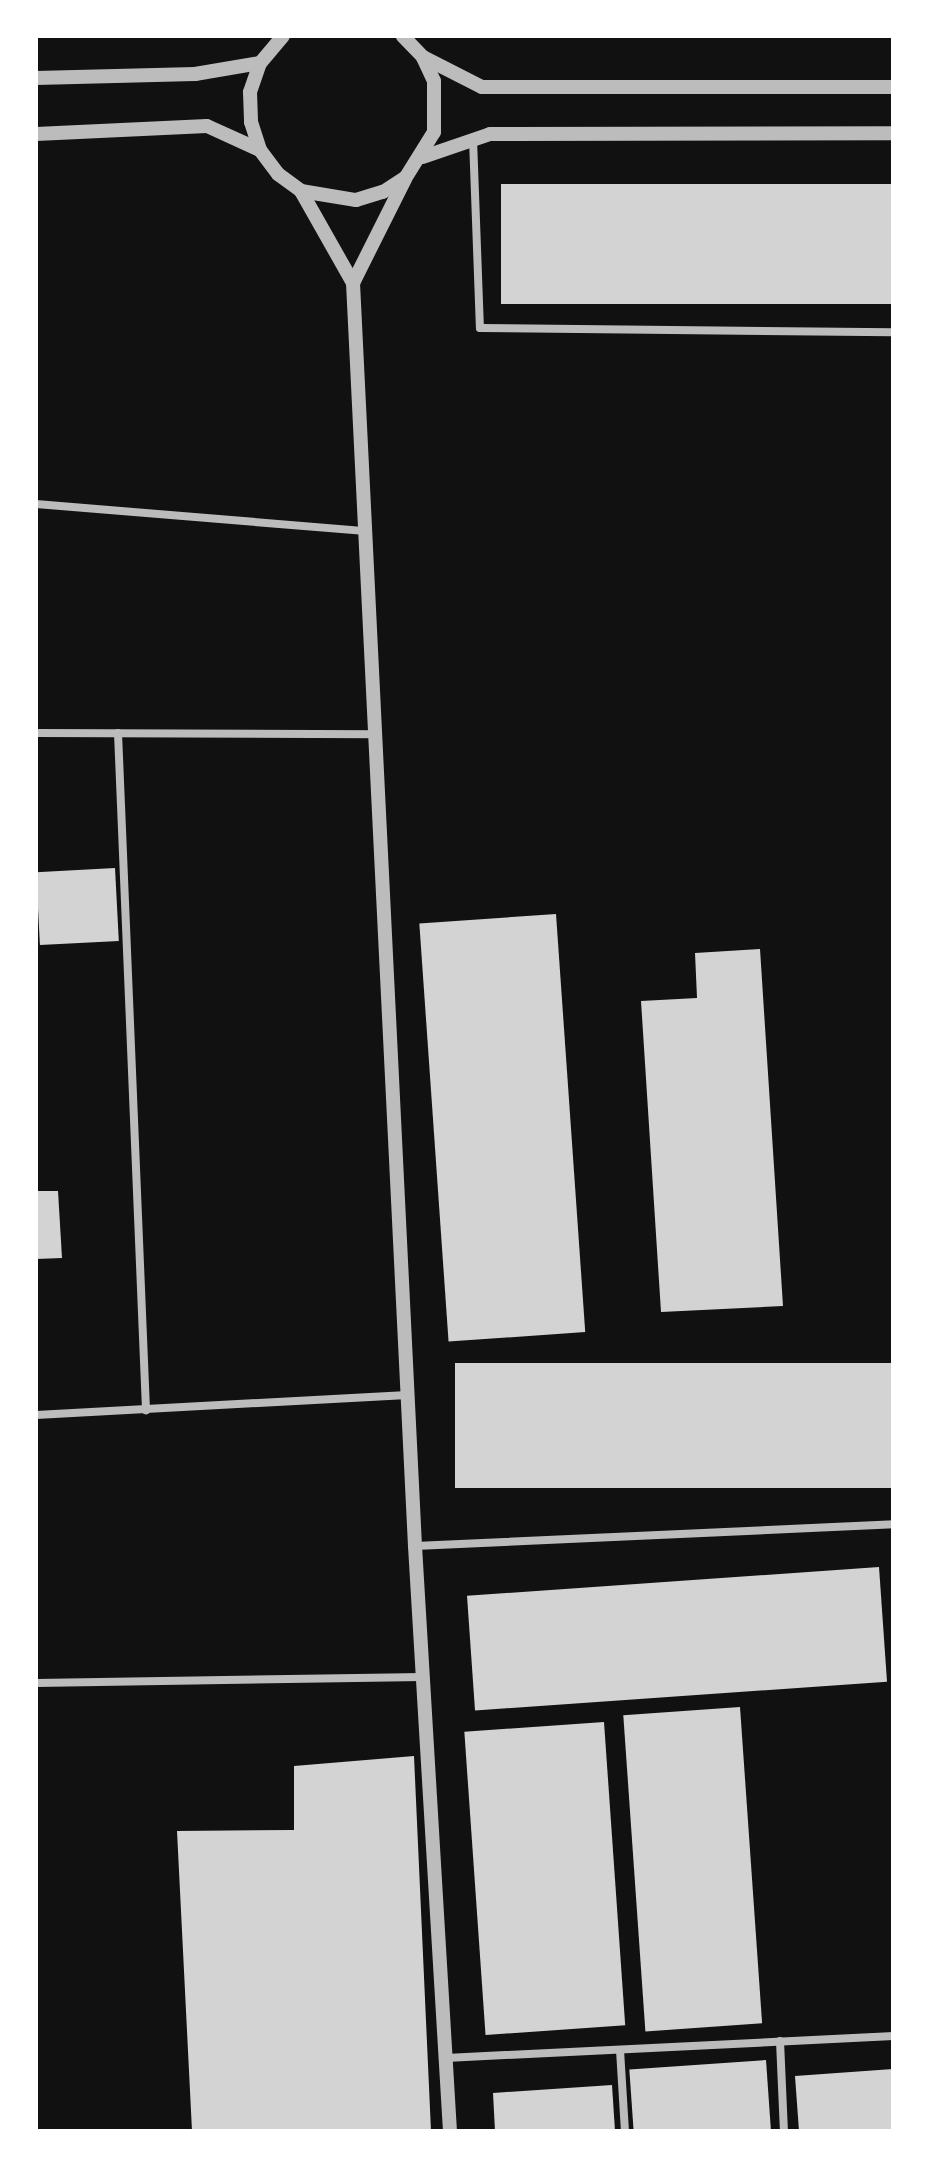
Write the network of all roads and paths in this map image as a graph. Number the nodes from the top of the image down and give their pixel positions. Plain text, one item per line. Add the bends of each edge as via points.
1 (283, 36) edge
2 (403, 36) edge
3 (416, 46) edge
4 (260, 63) junction
5 (36, 78) edge
6 (893, 87) edge
7 (893, 133) edge
8 (36, 134) edge
9 (473, 139) junction
10 (260, 150) junction
11 (423, 157) junction
12 (406, 177) junction
13 (301, 191) junction
14 (353, 283) junction
15 (893, 332) edge
16 (36, 504) edge
17 (366, 531) junction
18 (36, 733) edge
19 (118, 733) junction
20 (375, 734) junction
21 (407, 1395) junction
22 (146, 1410) junction
23 (36, 1415) edge
24 (893, 1524) edge
25 (415, 1546) junction
26 (423, 1677) junction
27 (36, 1683) edge
28 (893, 2036) edge
29 (780, 2041) junction
30 (620, 2050) junction
31 (446, 2058) junction
32 (450, 2131) edge
33 (625, 2131) edge
34 (784, 2131) edge

1 - 4 street
2 - 3 street
3 - 6 street via 482,87
3 - 11 street via 438,107
4 - 5 street via 195,74
4 - 10 street via 250,92 251,122
7 - 9 street via 490,134
8 - 10 street via 207,126
9 - 11 street
9 - 15 street via 480,328
10 - 13 street via 278,174
11 - 12 street
12 - 13 street via 383,192 356,200
12 - 14 street
13 - 14 street
14 - 17 street
16 - 17 street
17 - 20 street
18 - 19 street
19 - 20 street
19 - 22 street
20 - 21 street
21 - 22 street
21 - 25 street
22 - 23 street
24 - 25 street
25 - 26 street
26 - 27 street
26 - 31 street
28 - 29 street
29 - 30 street
29 - 34 street
30 - 31 street
30 - 33 street
31 - 32 street

